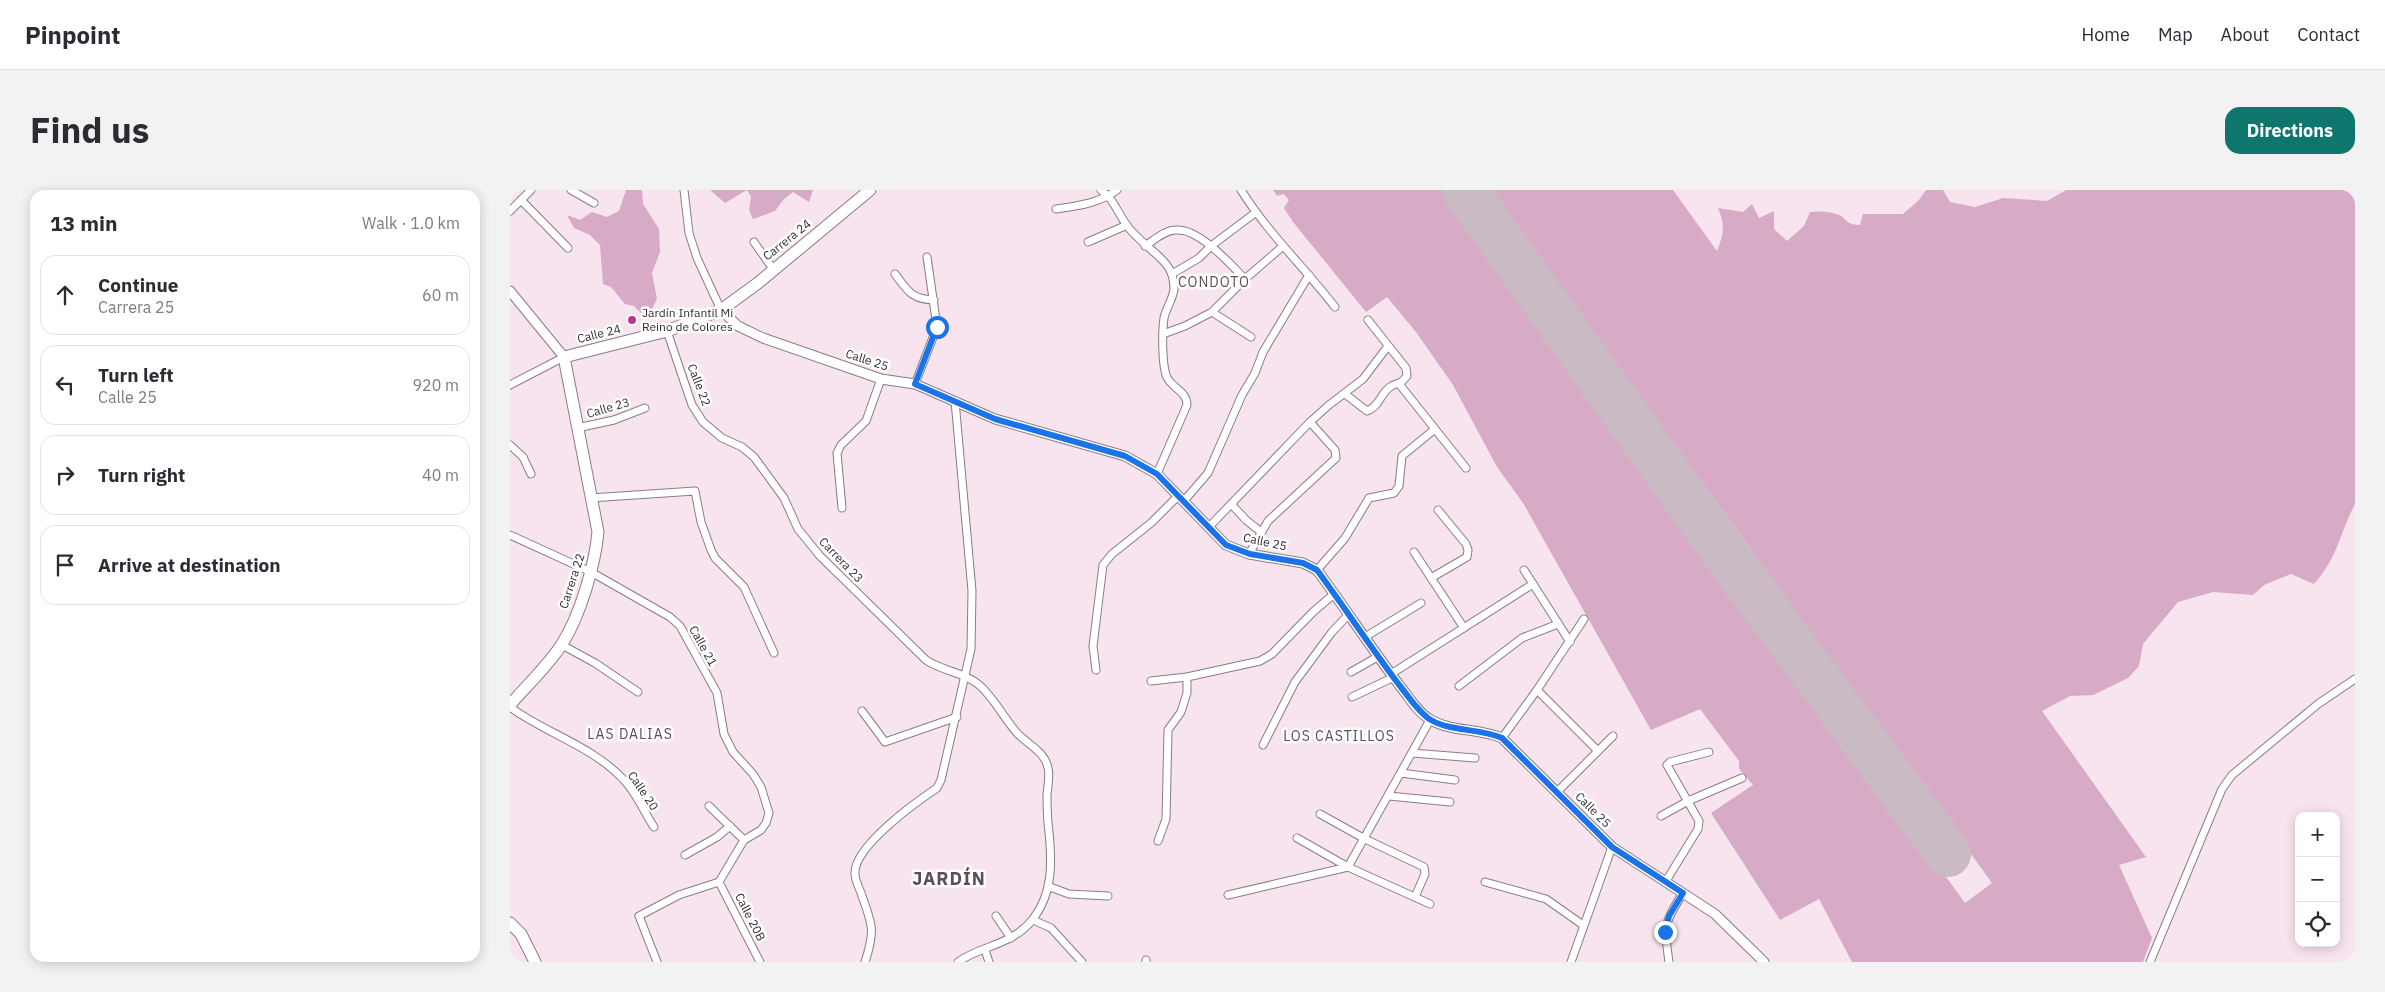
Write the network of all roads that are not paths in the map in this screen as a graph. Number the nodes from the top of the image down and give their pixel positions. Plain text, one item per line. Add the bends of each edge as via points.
1 (531, 190) edge
2 (571, 190) edge
3 (684, 190) edge
4 (870, 190) edge
5 (1101, 190) edge
6 (1117, 190) edge
7 (1241, 190) edge
8 (1109, 196) junction
9 (521, 200) junction
10 (594, 203) dead end
11 (1056, 209) dead end
12 (510, 211) edge
13 (1255, 213) junction
14 (1127, 225) junction
15 (754, 242) dead end
16 (1088, 242) dead end
17 (1145, 246) junction
18 (1211, 246) junction
19 (1282, 247) junction
20 (568, 248) dead end
21 (927, 258) dead end
22 (773, 269) junction
23 (895, 274) dead end
24 (1172, 274) junction
25 (1310, 275) junction
26 (1245, 279) junction
27 (510, 291) edge
28 (934, 300) junction
29 (1335, 307) dead end
30 (721, 310) junction
31 (1212, 312) junction
32 (1368, 320) dead end
33 (667, 331) junction
34 (1163, 334) junction
35 (1250, 337) dead end
36 (1388, 346) junction
37 (564, 356) junction
38 (881, 379) junction
39 (915, 384) junction
40 (510, 385) edge
41 (1400, 385) junction
42 (1345, 394) junction
43 (955, 401) junction
44 (645, 408) dead end
45 (1310, 422) junction
46 (577, 428) junction
47 (1435, 429) junction
48 (722, 438) joint
49 (510, 445) edge
50 (1466, 468) dead end
51 (531, 474) dead end
52 (1157, 474) junction
53 (590, 498) junction
54 (1181, 499) junction
55 (1231, 504) junction
56 (842, 508) dead end
57 (1438, 510) dead end
58 (1208, 528) junction
59 (1261, 532) junction
60 (510, 535) edge
61 (1414, 552) dead end
62 (1250, 554) junction
63 (1317, 570) junction
64 (1524, 570) dead end
65 (591, 572) junction
66 (1431, 578) junction
67 (1533, 584) junction
68 (1334, 594) junction
69 (1421, 603) dead end
70 (1349, 614) junction
71 (1584, 619) dead end
72 (1558, 624) junction
73 (1464, 628) junction
74 (1365, 637) junction
75 (1570, 642) junction
76 (562, 645) junction
77 (774, 653) dead end
78 (1379, 656) junction
79 (1096, 670) dead end
80 (1351, 672) dead end
81 (1392, 676) junction
82 (966, 677) junction
83 (1187, 678) junction
84 (2355, 679) edge
85 (1152, 681) dead end
86 (1459, 686) dead end
87 (1537, 690) junction
88 (638, 692) dead end
89 (1352, 697) dead end
90 (510, 706) edge
91 (862, 711) dead end
92 (957, 717) junction
93 (1430, 720) junction
94 (1612, 736) dead end
95 (1502, 738) junction
96 (1263, 745) dead end
97 (1598, 751) junction
98 (1709, 752) dead end
99 (1412, 753) junction
100 (1475, 758) dead end
101 (1401, 773) junction
102 (1742, 778) dead end
103 (1455, 780) dead end
104 (1557, 792) junction
105 (1389, 796) junction
106 (1688, 801) junction
107 (1450, 802) dead end
108 (708, 806) dead end
109 (1320, 814) dead end
110 (1661, 816) dead end
111 (730, 826) junction
112 (654, 828) dead end
113 (1297, 838) dead end
114 (1365, 839) junction
115 (744, 840) junction
116 (1158, 841) dead end
117 (1612, 847) junction
118 (685, 854) dead end
119 (1348, 867) junction
120 (719, 882) junction
121 (1485, 882) dead end
122 (1666, 882) junction
123 (1050, 887) junction
124 (1683, 893) junction
125 (1228, 894) dead end
126 (1108, 896) dead end
127 (1415, 897) junction
128 (1430, 904) dead end
129 (996, 916) dead end
130 (1032, 920) junction
131 (510, 923) edge
132 (1583, 925) junction
133 (1011, 938) junction
134 (986, 950) junction
135 (535, 962) edge
136 (656, 962) edge
137 (760, 962) edge
138 (865, 962) edge
139 (958, 962) edge
140 (989, 962) edge
141 (1082, 962) edge
142 (1571, 962) edge
143 (1669, 962) edge
144 (1764, 962) edge
145 (2150, 962) edge

1 - 9 street
2 - 10 street
3 - 30 street via 692,242
4 - 22 main road, Carrera 24
5 - 8 street
6 - 8 street
7 - 13 street
8 - 11 street via 1080,206
8 - 14 street
9 - 12 street
9 - 20 street
13 - 18 street
13 - 19 street
14 - 16 street
14 - 17 street
15 - 22 street
17 - 18 street via 1177,229
17 - 24 street via 1166,264
18 - 24 street via 1199,258
18 - 26 street
19 - 25 street
19 - 26 street
21 - 28 street
22 - 30 main road, Carrera 24
23 - 28 street via 918,299
24 - 34 street via 1174,290 1164,318
25 - 29 street
25 - 54 street via 1262,352 1208,472
26 - 31 street
27 - 37 street, Calle 24
28 - 39 street via 937,327
30 - 33 main road, Calle 24
30 - 38 street, Calle 25 via 738,326 764,338
31 - 34 street
31 - 35 street
32 - 36 street
33 - 37 main road, Calle 24
33 - 48 street, Calle 22 via 692,405 703,422
34 - 52 street via 1166,376 1181,390 1187,405
36 - 41 street via 1407,372
36 - 42 street via 1363,379
37 - 40 street
37 - 46 main road, Carrera 22
38 - 39 street, Calle 25
38 - 56 street via 866,421 841,445 837,454
39 - 43 street, Calle 25
41 - 42 street via 1390,387 1372,410 1367,411
41 - 47 street
42 - 45 street
43 - 52 street, Calle 25 via 995,419 1125,456
43 - 82 street via 972,591 971,649
44 - 46 street, Calle 23 via 614,420
45 - 55 street
45 - 59 street via 1336,450 1336,458 1268,521
46 - 53 main road, Carrera 22
47 - 50 street
47 - 63 street via 1402,456 1399,486 1394,493 1369,498 1345,538
48 - 82 street, Carrera 23 via 754,457 784,498 798,529 827,563 926,660 938,668
49 - 51 street via 523,457
52 - 54 street, Calle 25
53 - 65 main road, Carrera 22 via 598,532
53 - 77 street via 695,491 700,522 711,550 744,587
54 - 58 street, Calle 25
54 - 79 street via 1112,554 1103,565 1093,646
55 - 58 street
55 - 59 street
57 - 66 street via 1468,550 1467,557
58 - 62 street, Calle 25 via 1226,545
59 - 62 street
60 - 65 street, Calle 21
61 - 66 street
62 - 63 street, Calle 25 via 1303,563
63 - 68 street
64 - 67 street
65 - 76 main road, Carrera 22
65 - 115 street, Calle 21 via 670,617 680,626 717,693 724,734 734,752 754,774 769,812 761,830
66 - 73 street
67 - 72 street
67 - 73 street
68 - 70 street
68 - 83 street via 1272,654 1260,660
69 - 74 street
70 - 74 street
70 - 96 street via 1295,682
71 - 75 street
72 - 75 street
72 - 86 street via 1522,638
73 - 81 street
74 - 78 street
75 - 87 street
76 - 88 street
76 - 90 main road, Carrera 22
78 - 80 street
78 - 81 street
81 - 89 street
81 - 93 street
82 - 92 street
82 - 123 street via 978,684 1018,734 1045,760 1048,769 1046,813
83 - 85 street
83 - 116 street via 1181,712 1168,730 1166,819
84 - 145 street via 2318,704 2232,775 2222,789
87 - 95 street
87 - 97 street
90 - 112 street, Calle 20 via 530,722 555,732 613,769 625,780
91 - 92 street via 885,742
92 - 138 street via 937,788 881,833 868,846 855,868 854,876 872,923
93 - 95 street, Calle 25
93 - 99 street
94 - 97 street
95 - 104 street, Calle 25
97 - 104 street
98 - 106 street via 1668,764
99 - 100 street
99 - 101 street
101 - 103 street
101 - 105 street
102 - 106 street
104 - 117 street, Calle 25
105 - 107 street
105 - 114 street
106 - 110 street
106 - 122 street via 1699,825
108 - 111 street
109 - 114 street
111 - 115 street
111 - 118 street via 717,838
113 - 119 street
114 - 119 street
114 - 127 street via 1424,867 1426,874
115 - 120 street
117 - 122 street, Calle 25
117 - 132 street
119 - 125 street
119 - 127 street
120 - 136 street via 679,894 639,916
120 - 137 street, Calle 20B
121 - 132 street via 1546,899
122 - 124 street, Calle 25
123 - 126 street via 1069,894
123 - 130 street
124 - 143 street via 1666,922
124 - 144 street, Calle 25 via 1715,914
127 - 128 street
129 - 133 street
130 - 133 street
130 - 141 street via 1052,928
131 - 135 main road
132 - 142 street
133 - 134 street
134 - 139 street
134 - 140 street

